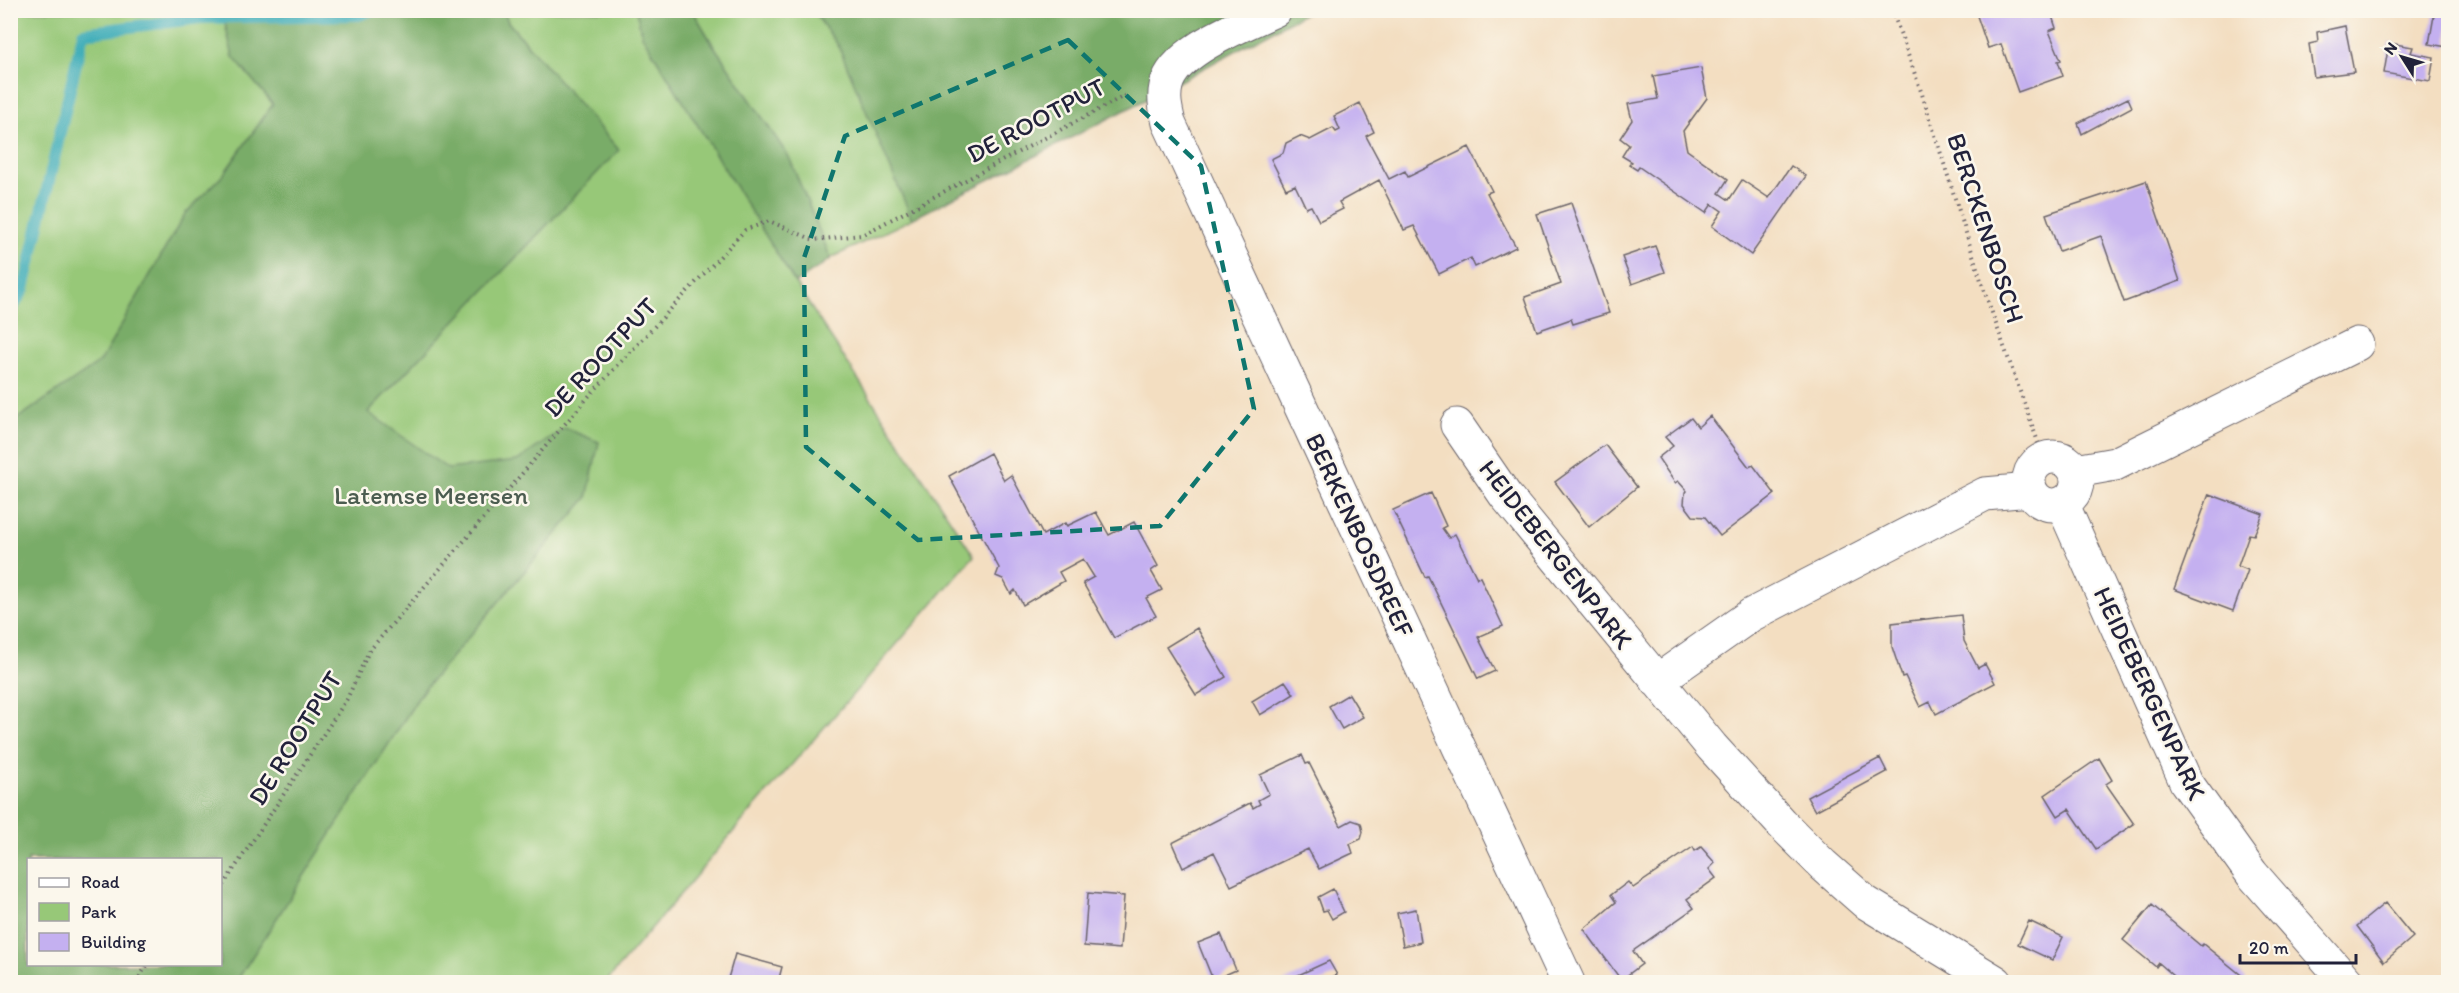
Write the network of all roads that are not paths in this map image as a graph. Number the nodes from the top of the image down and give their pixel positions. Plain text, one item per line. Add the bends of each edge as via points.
1 (1275, 10) edge
2 (2357, 344) dead end
3 (1457, 425) dead end
4 (2076, 471) junction
5 (2030, 490) junction
6 (2062, 504) junction
7 (1657, 681) junction
8 (1568, 982) edge
9 (1996, 982) edge
10 (2347, 982) edge

1 - 8 street, BERKENBOSDREEF via 1202,46 1179,63 1166,84 1164,104 1169,123
2 - 4 street via 2115,464
3 - 7 street, HEIDEBERGENPARK via 1505,495
4 - 5 street via 2068,461 2056,456 2043,458 2033,466 2028,478
4 - 6 street via 2073,495
5 - 6 street via 2038,500
5 - 7 street via 1985,494 1974,499 1751,615
6 - 10 street, HEIDEBERGENPARK via 2186,782 2252,874
7 - 9 street, HEIDEBERGENPARK via 1712,747 1823,865 1865,902

